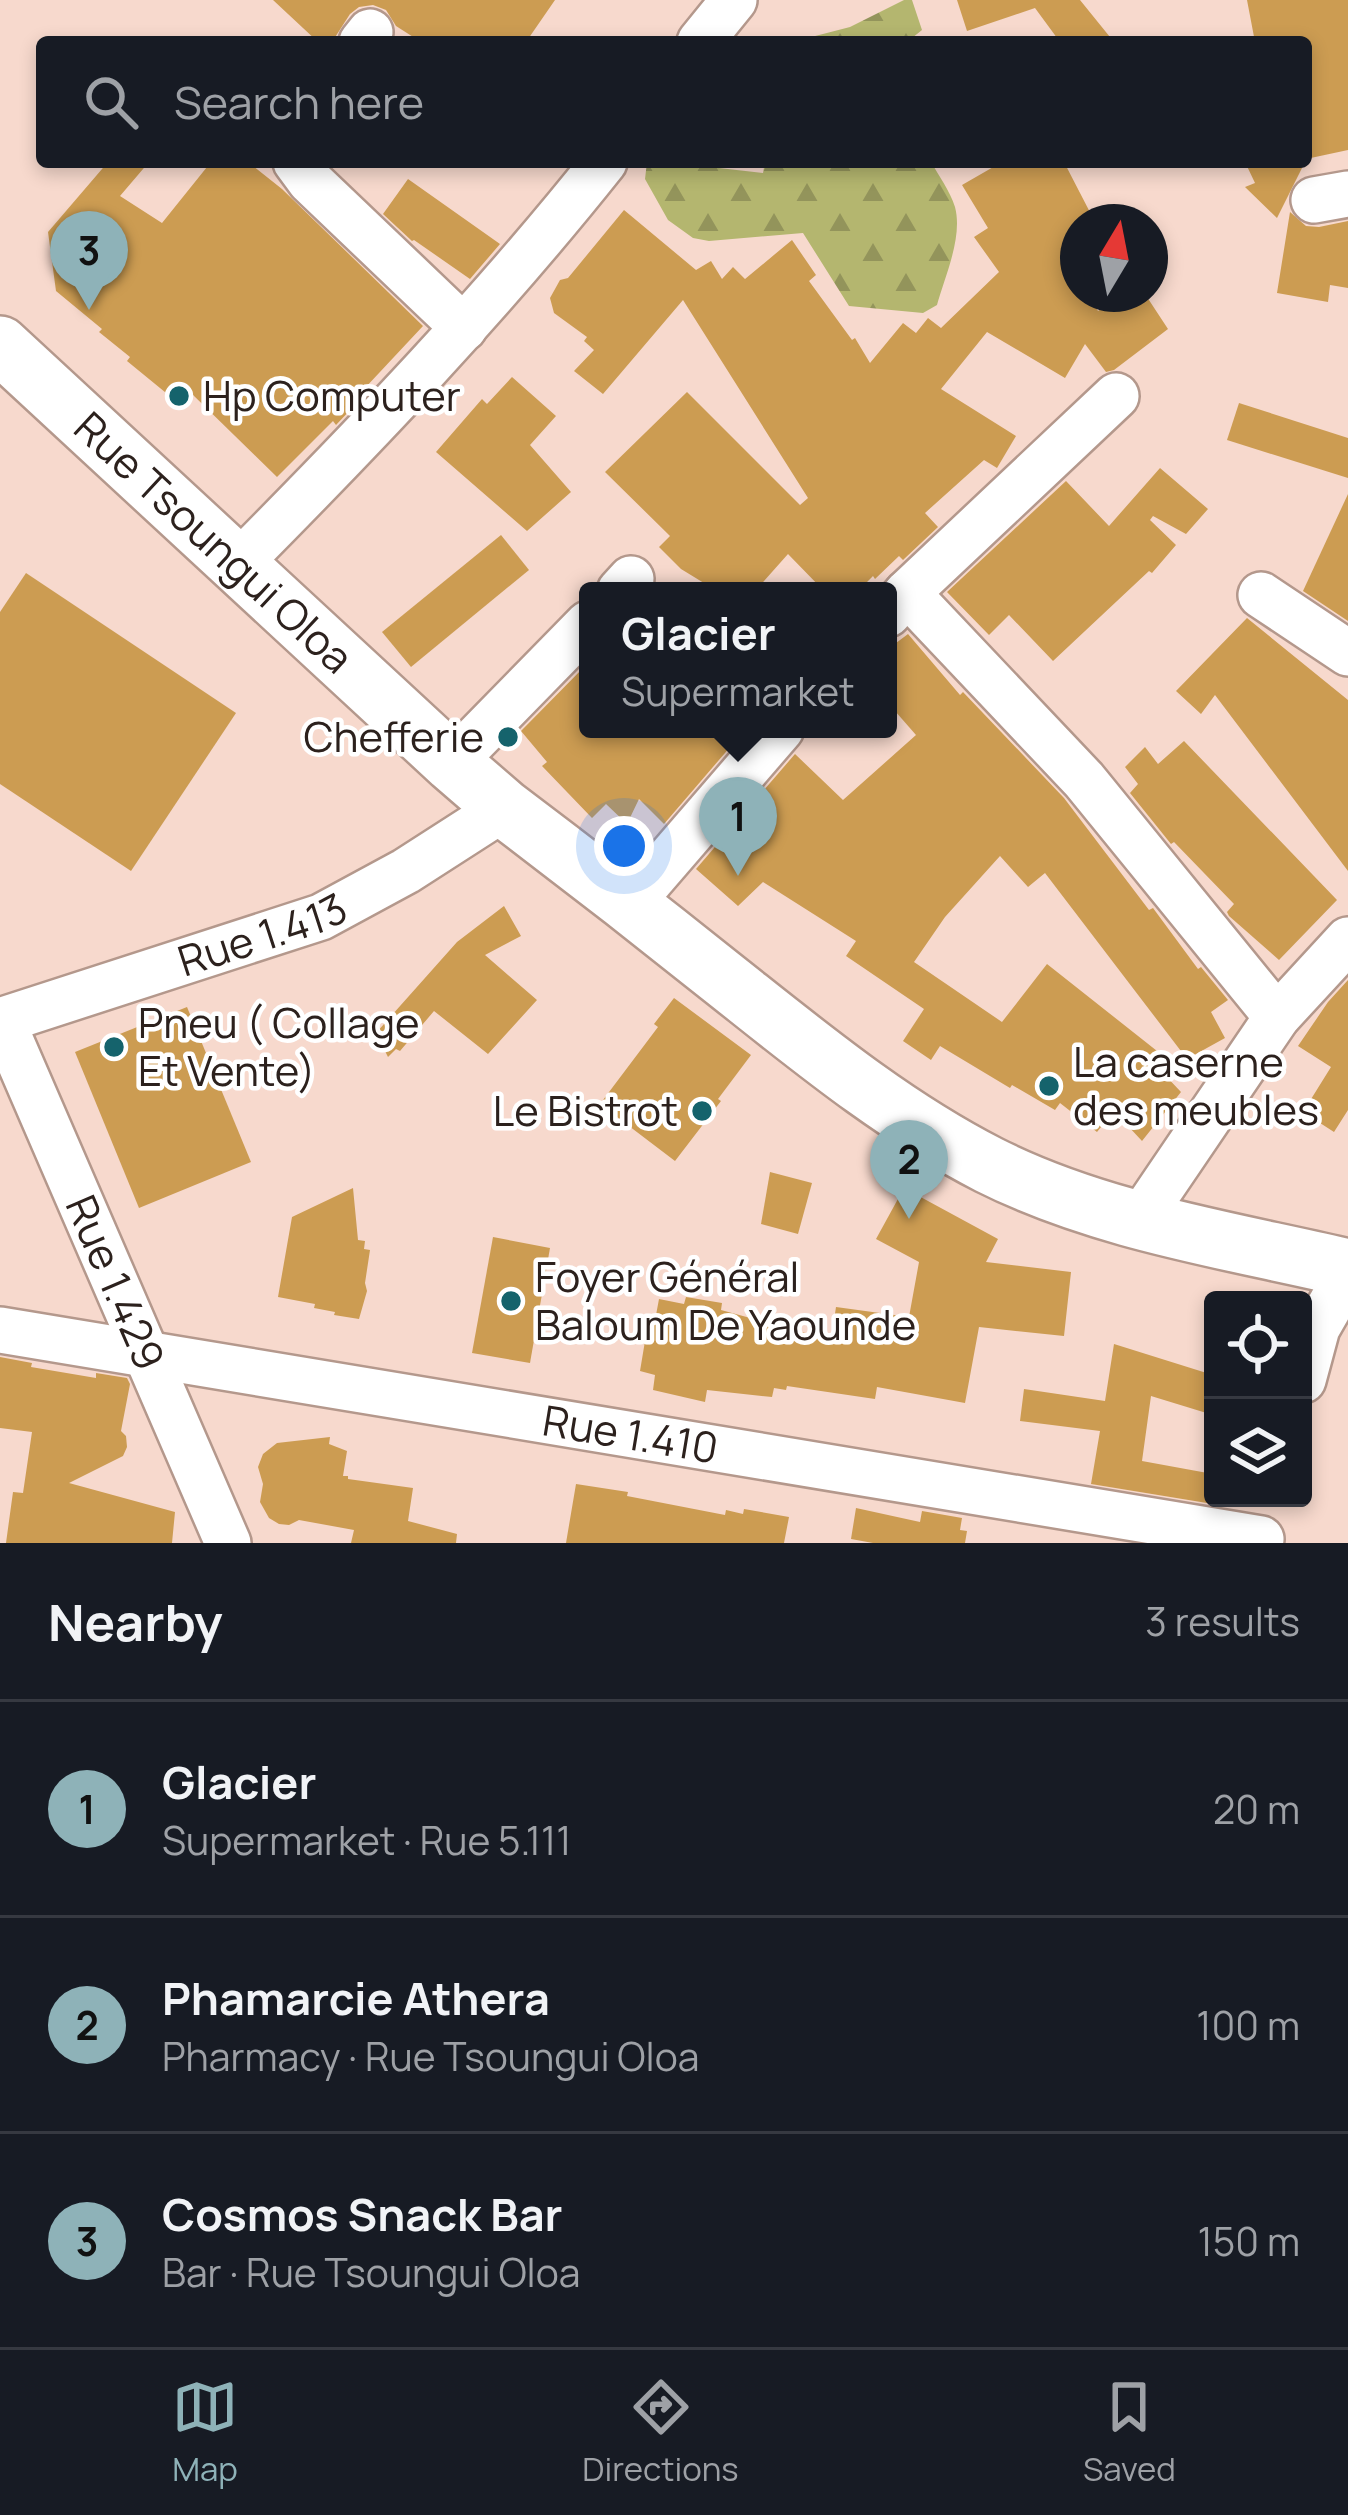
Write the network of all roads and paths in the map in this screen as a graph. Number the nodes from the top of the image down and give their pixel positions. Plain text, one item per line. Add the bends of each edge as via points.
1 (734, 0) edge
2 (705, 36) edge
3 (300, 168) edge
4 (599, 168) edge
5 (464, 328) junction
6 (0, 345) edge
7 (1116, 396) dead end
8 (238, 563) junction
9 (1261, 595) dead end
10 (897, 604) edge
11 (579, 633) edge
12 (1348, 653) edge
13 (774, 738) edge
14 (452, 764) junction
15 (504, 808) junction
16 (630, 904) junction
17 (1348, 940) edge
18 (1277, 1017) junction
19 (1, 1021) edge
20 (1140, 1219) junction
21 (1348, 1271) edge
22 (0, 1330) edge
23 (1312, 1347) edge
24 (146, 1354) junction
25 (1264, 1526) edge
26 (228, 1543) edge

1 - 2 street
3 - 5 street
4 - 5 street
5 - 8 street
6 - 8 main road, Rue Tsoungui Oloa
7 - 10 street
8 - 14 main road, Rue Tsoungui Oloa
9 - 12 street
10 - 18 street via 1084,780
11 - 14 street
13 - 16 street
14 - 15 main road, Rue Tsoungui Oloa
15 - 16 main road, Rue Tsoungui Oloa
15 - 19 street, Rue 1.413 via 320,917
16 - 20 main road, Rue Tsoungui Oloa via 922,1126 1010,1174
17 - 18 street
18 - 20 street
19 - 24 street, Rue 1.429
20 - 21 main road, Rue Tsoungui Oloa
21 - 23 street
22 - 24 street, Rue 1.410
24 - 25 street, Rue 1.410
24 - 26 street, Rue 1.429

